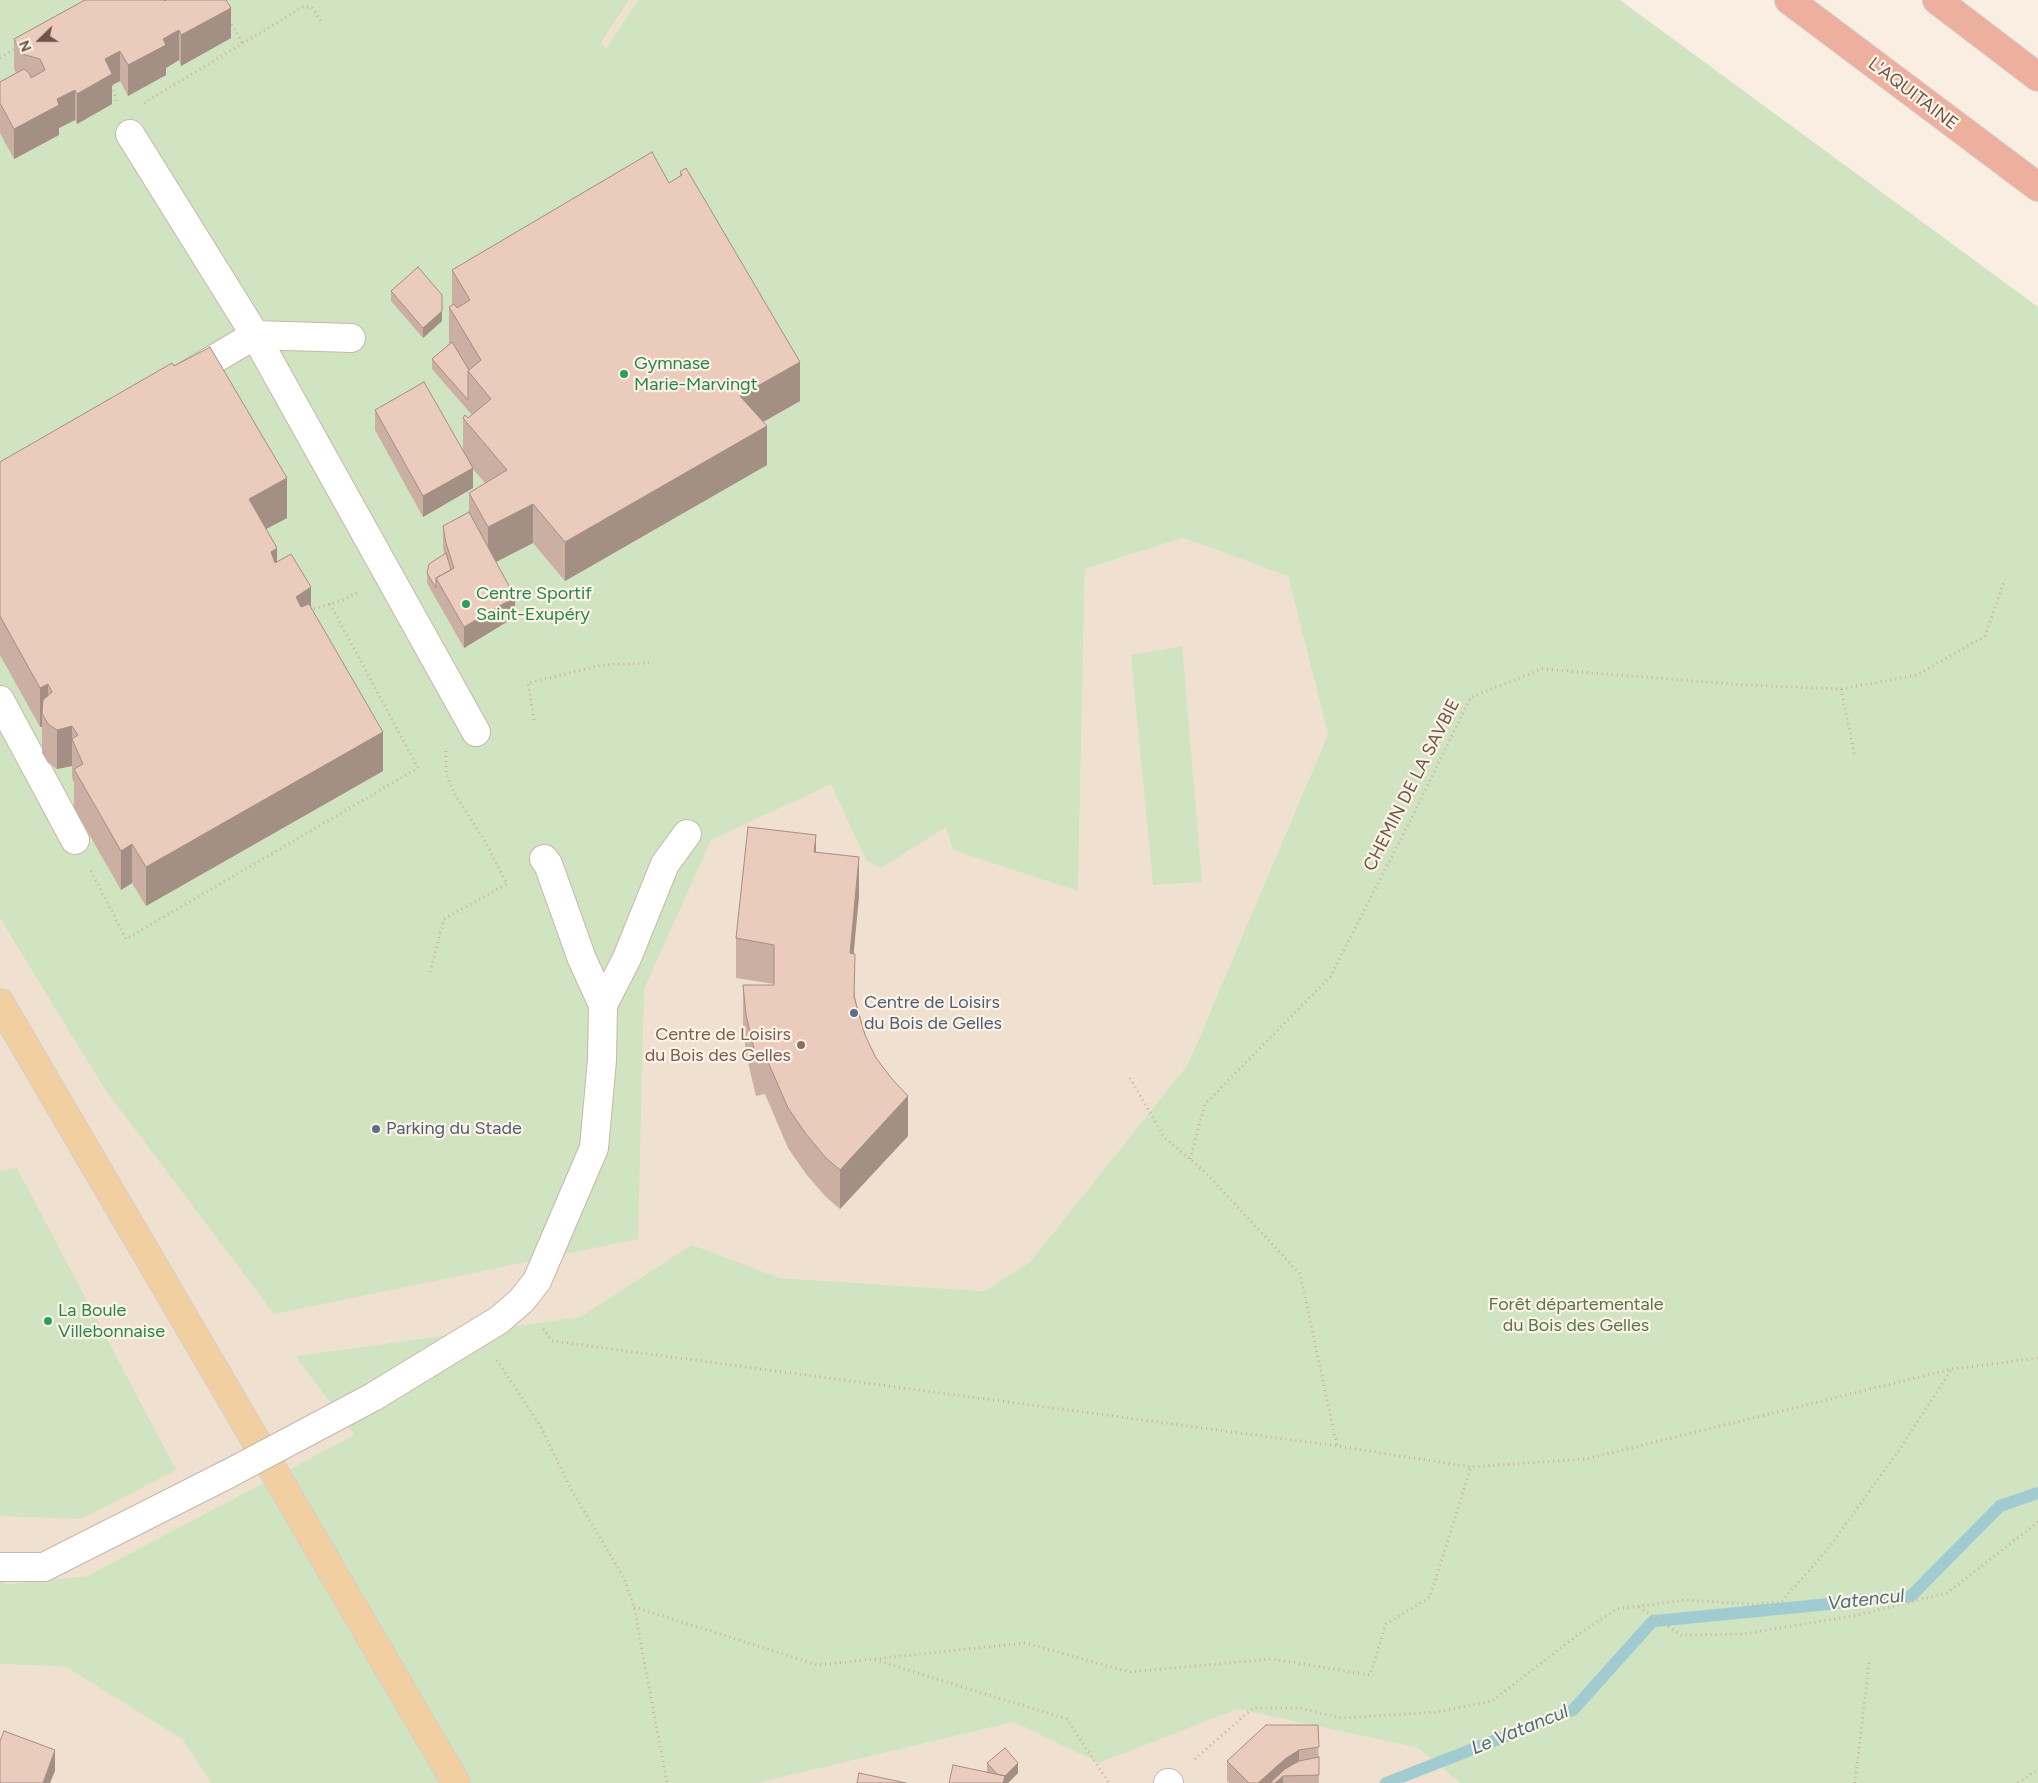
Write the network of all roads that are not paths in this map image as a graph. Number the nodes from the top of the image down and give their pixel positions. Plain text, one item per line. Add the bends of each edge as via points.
1 (1788, 0) edge
2 (1937, 0) edge
3 (2038, 76) edge
4 (130, 134) dead end
5 (2038, 187) edge
6 (255, 335) junction
7 (352, 338) dead end
8 (162, 391) edge
9 (0, 700) edge
10 (476, 732) dead end
11 (687, 834) dead end
12 (75, 840) road end
13 (544, 859) dead end
14 (0, 1003) edge
15 (603, 1005) junction
16 (0, 1566) edge
17 (456, 1783) edge

1 - 5 highway, L'AQUITAINE
2 - 3 highway
4 - 6 street
6 - 7 street
6 - 8 street
6 - 10 street
9 - 12 street
11 - 15 street via 665,864
13 - 15 street
14 - 17 main road
15 - 16 street, bridge via 594,1148 537,1281 521,1301 480,1333 373,1398 228,1474 44,1567

